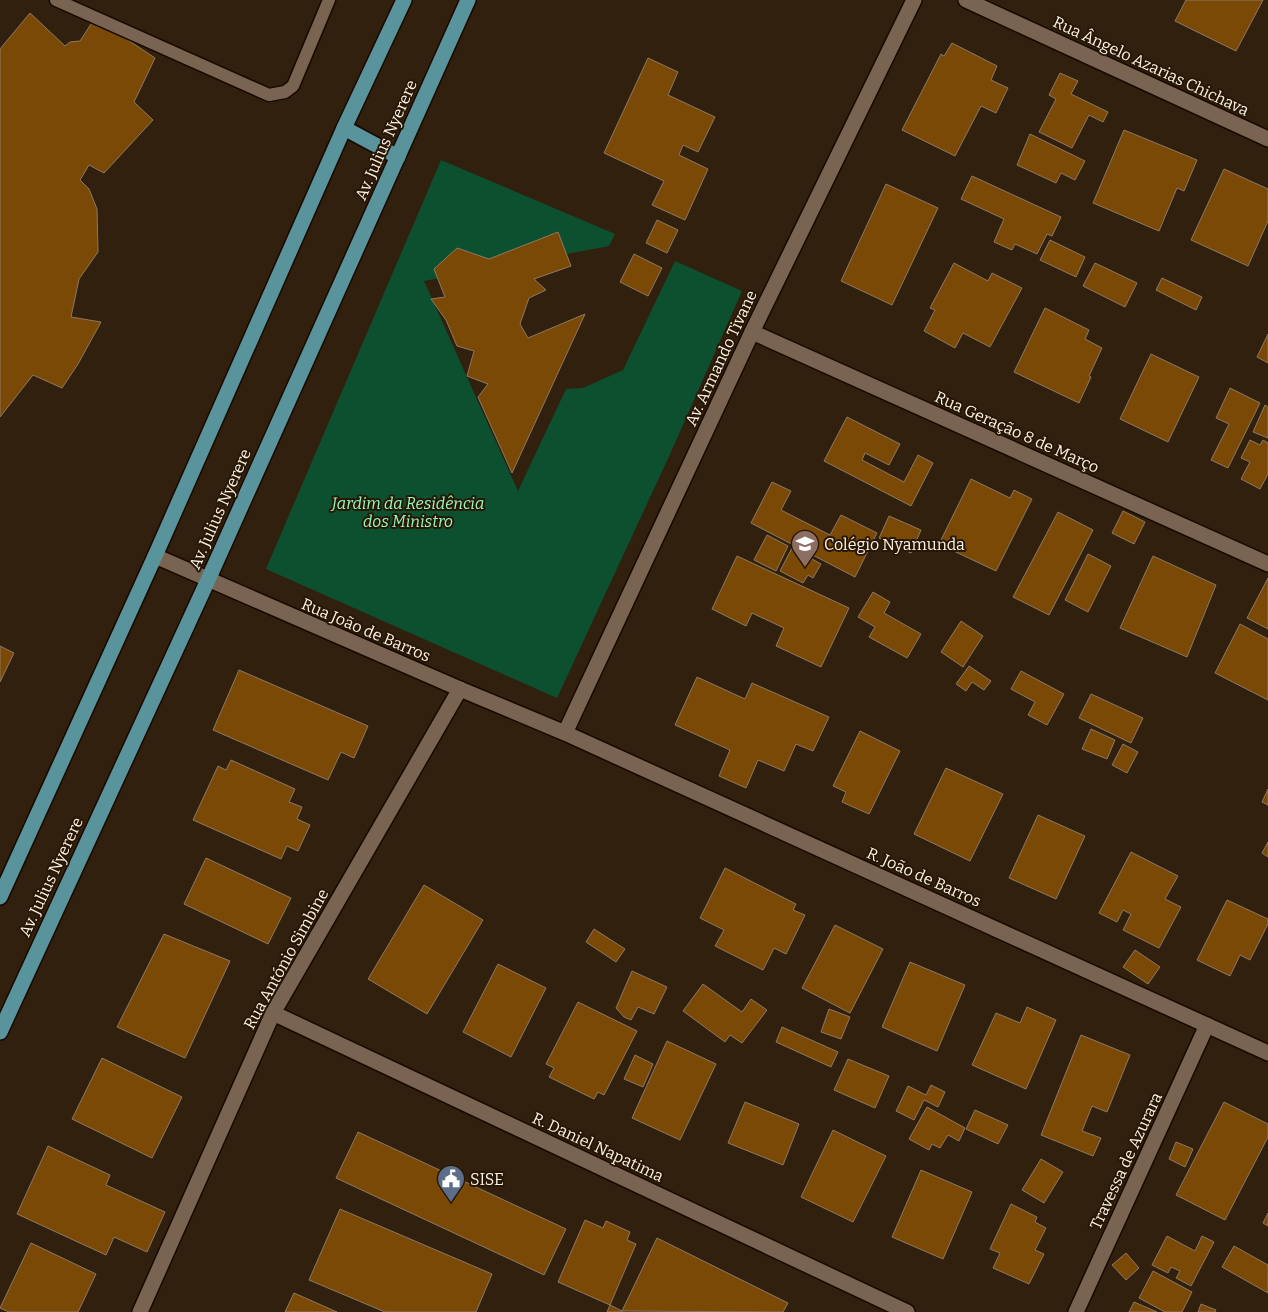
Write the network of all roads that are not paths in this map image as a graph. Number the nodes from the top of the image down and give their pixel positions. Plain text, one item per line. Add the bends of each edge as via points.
1 (56, 0) edge
2 (329, 0) edge
3 (404, 0) edge
4 (468, 0) edge
5 (914, 0) edge
6 (966, 0) edge
7 (344, 128) junction
8 (1268, 139) edge
9 (398, 157) junction
10 (752, 332) junction
11 (155, 556) junction
12 (1268, 564) edge
13 (208, 580) junction
14 (460, 689) junction
15 (565, 733) junction
16 (0, 897) edge
17 (7, 999) edge
18 (273, 1013) junction
19 (1207, 1025) junction
20 (0, 1032) edge
21 (1268, 1053) edge
22 (140, 1312) edge
23 (907, 1312) edge
24 (1076, 1312) edge

1 - 2 lane via 269,95 285,92 294,86
3 - 7 main road
4 - 9 main road, Av. Julius Nyerere
5 - 10 street, Av. Armando Tivane
6 - 8 street, Rua Ângelo Azarias Chichava
7 - 9 main road
7 - 11 main road
9 - 13 main road, Av. Julius Nyerere
10 - 12 street, Rua Geração 8 de Março
10 - 15 street, Av. Armando Tivane
11 - 13 street, Rua João de Barros
11 - 16 main road
13 - 14 street, Rua João de Barros
13 - 17 main road, Av. Julius Nyerere
14 - 15 street, Rua João de Barros
14 - 18 street, Rua António Simbine
15 - 19 street, R. João de Barros
17 - 20 main road, Av. Julius Nyerere
18 - 22 street, Rua António Simbine
18 - 23 street, R. Daniel Napatima
19 - 21 street, R. João de Barros
19 - 24 street, Travessa de Azurara

